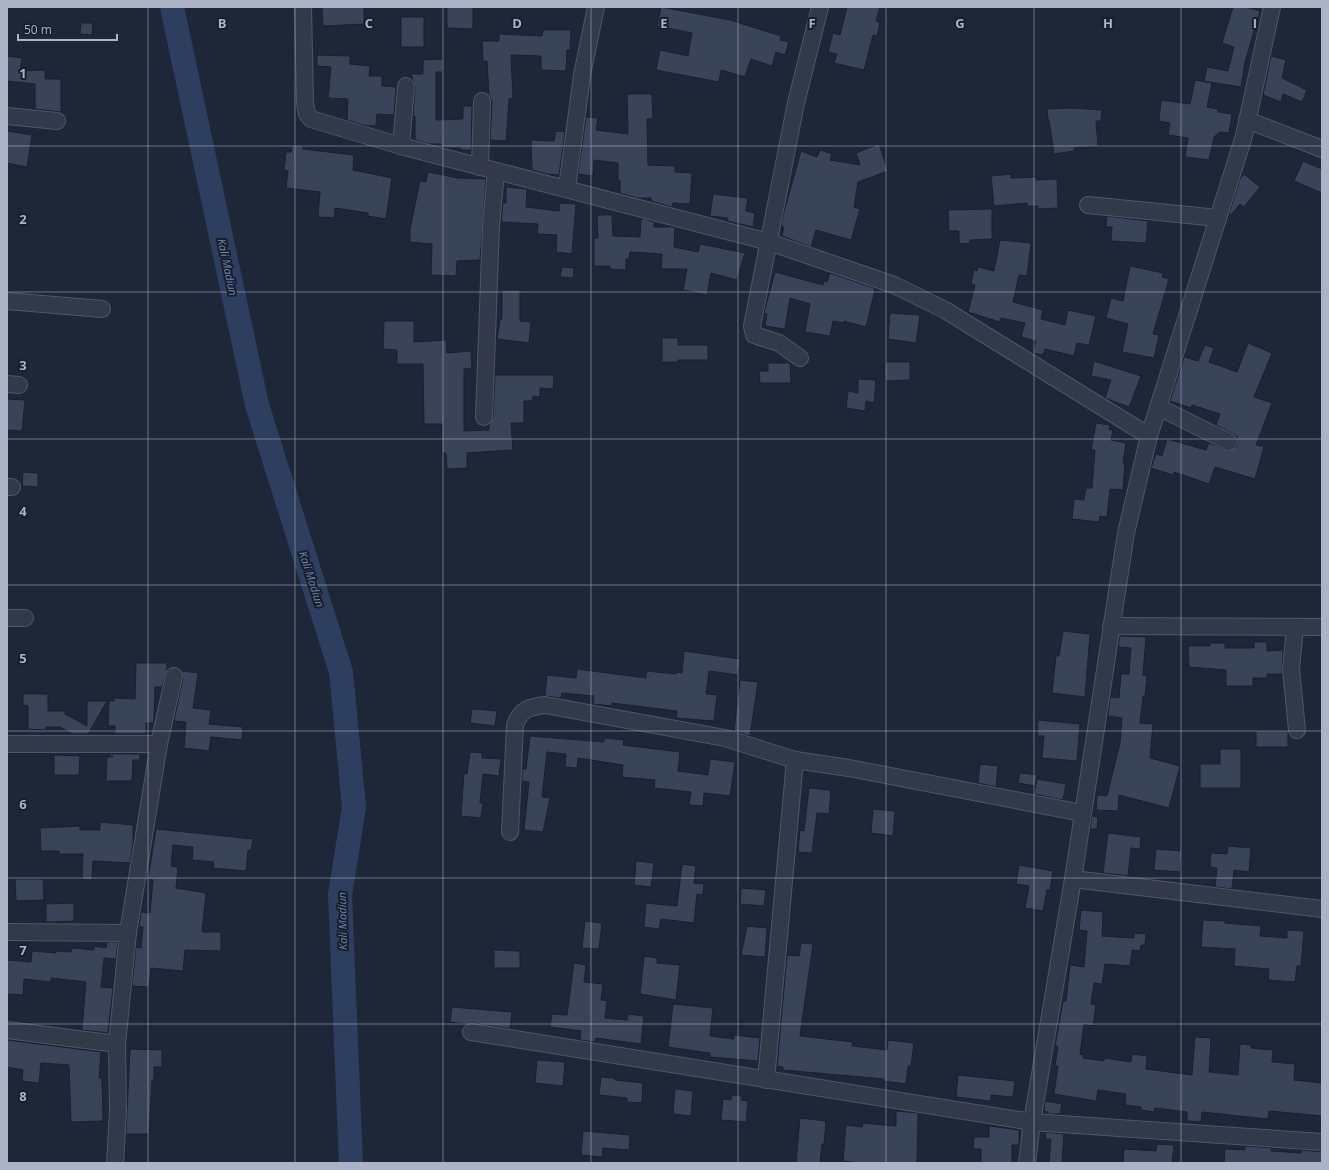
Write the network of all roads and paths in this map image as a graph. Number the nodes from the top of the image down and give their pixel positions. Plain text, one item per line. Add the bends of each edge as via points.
1 (303, 7) edge
2 (596, 7) edge
3 (820, 7) edge
4 (1272, 7) edge
5 (406, 86) dead end
6 (482, 101) dead end
7 (7, 116) edge
8 (57, 120) dead end
9 (1247, 120) junction
10 (401, 146) junction
11 (1322, 149) edge
12 (480, 167) junction
13 (496, 171) junction
14 (567, 188) junction
15 (1088, 205) dead end
16 (1218, 218) junction
17 (769, 242) junction
18 (7, 300) edge
19 (102, 309) dead end
20 (800, 358) dead end
21 (1158, 407) junction
22 (484, 417) dead end
23 (1149, 436) junction
24 (1229, 442) dead end
25 (7, 618) edge
26 (25, 618) dead end
27 (1111, 626) junction
28 (1295, 627) junction
29 (1322, 627) edge
30 (174, 676) dead end
31 (1297, 730) dead end
32 (7, 744) edge
33 (159, 744) junction
34 (795, 760) junction
35 (1082, 813) junction
36 (510, 832) dead end
37 (1073, 879) junction
38 (1322, 909) edge
39 (7, 932) edge
40 (128, 933) junction
41 (7, 1030) edge
42 (471, 1032) dead end
43 (118, 1044) junction
44 (766, 1080) junction
45 (1032, 1122) junction
46 (1322, 1142) edge
47 (115, 1163) edge
48 (1027, 1163) edge

1 - 10 street via 307,114 316,121
2 - 14 street via 582,75
3 - 17 street via 796,102
4 - 9 street
5 - 10 street
6 - 12 street
7 - 8 street
9 - 11 street
9 - 16 street
10 - 12 street
12 - 13 street
13 - 14 street
13 - 22 street via 491,226
14 - 17 street
15 - 16 street
16 - 21 street
17 - 20 street via 752,332 758,338 779,343
17 - 23 street via 894,285 945,310
18 - 19 street
21 - 23 street
21 - 24 street
23 - 27 street via 1126,533
25 - 26 street
27 - 28 street
27 - 35 street
28 - 29 street
28 - 31 street via 1291,669
30 - 33 street
32 - 33 street
33 - 40 street
34 - 35 street
34 - 36 street via 725,738 545,705 534,706 524,710 515,725
34 - 44 street
35 - 37 street
37 - 38 street
37 - 45 street
39 - 40 street
40 - 43 street
41 - 43 street
42 - 44 street
43 - 47 street
44 - 45 street
45 - 46 street
45 - 48 street

